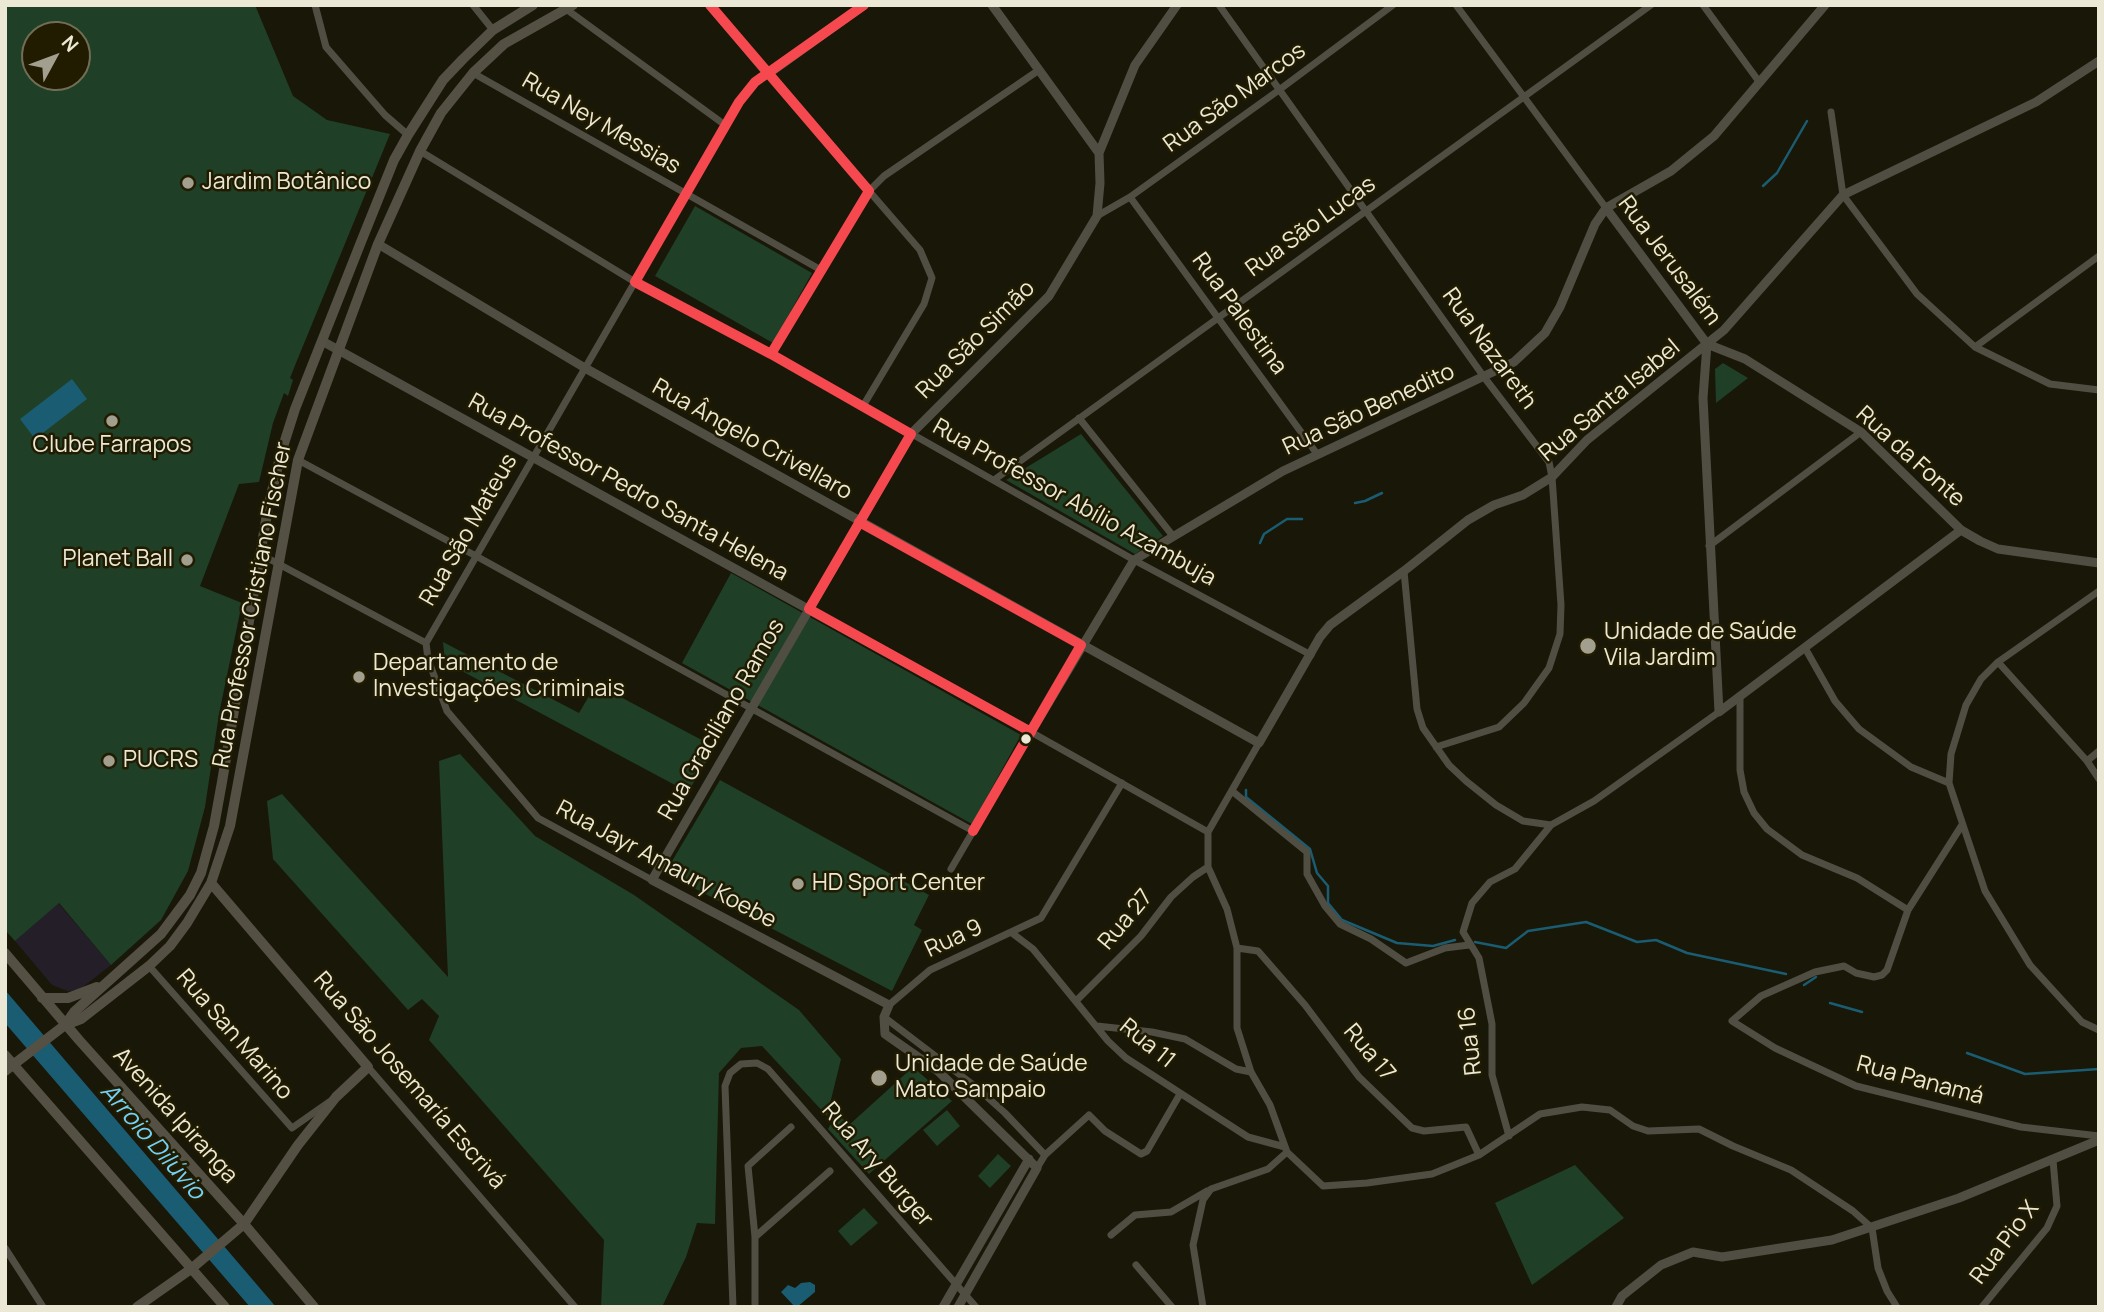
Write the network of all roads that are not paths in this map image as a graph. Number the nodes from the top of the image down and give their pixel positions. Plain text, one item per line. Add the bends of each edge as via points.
1 (316, 5) edge
2 (473, 5) edge
3 (533, 5) edge
4 (710, 5) edge
5 (864, 5) edge
6 (992, 5) edge
7 (1177, 5) edge
8 (1219, 5) edge
9 (1393, 5) edge
10 (1456, 5) edge
11 (1651, 5) edge
12 (1703, 5) edge
13 (1825, 5) edge
14 (570, 7) edge
15 (493, 30) junction
16 (2099, 61) edge
17 (1039, 70) junction
18 (473, 73) junction
19 (768, 74) junction
20 (1760, 83) junction
21 (1279, 90) junction
22 (1524, 97) junction
23 (1831, 112) dead end
24 (725, 125) junction
25 (408, 135) junction
26 (421, 151) junction
27 (1099, 153) junction
28 (869, 191) junction
29 (685, 194) junction
30 (1843, 195) junction
31 (1130, 197) junction
32 (1606, 208) junction
33 (1366, 211) junction
34 (1097, 216) junction
35 (379, 244) junction
36 (2099, 256) edge
37 (821, 270) junction
38 (635, 282) junction
39 (1218, 318) junction
40 (322, 341) junction
41 (1707, 344) junction
42 (1975, 347) junction
43 (339, 350) junction
44 (771, 354) junction
45 (585, 368) junction
46 (1484, 377) junction
47 (2099, 390) edge
48 (863, 406) junction
49 (1079, 418) junction
50 (1861, 432) junction
51 (911, 433) junction
52 (1317, 454) junction
53 (533, 457) junction
54 (298, 460) junction
55 (1552, 477) junction
56 (994, 480) junction
57 (859, 522) junction
58 (1961, 530) junction
59 (1173, 536) junction
60 (1709, 546) junction
61 (260, 554) junction
62 (476, 556) junction
63 (1133, 560) junction
64 (279, 562) junction
65 (2099, 563) edge
66 (1404, 571) junction
67 (2099, 592) edge
68 (809, 609) junction
69 (249, 628) junction
70 (266, 632) junction
71 (426, 643) junction
72 (1081, 645) junction
73 (1805, 648) junction
74 (1311, 655) junction
75 (1998, 662) junction
76 (1740, 696) junction
77 (751, 708) junction
78 (1719, 712) junction
79 (1031, 732) junction
80 (1259, 743) junction
81 (1436, 747) junction
82 (2099, 751) edge
83 (2087, 761) junction
84 (2099, 779) edge
85 (1122, 783) junction
86 (1949, 783) junction
87 (1232, 791) junction
88 (1551, 825) junction
89 (1962, 825) junction
90 (973, 831) junction
91 (1208, 832) junction
92 (1208, 867) junction
93 (951, 869) dead end
94 (201, 873) junction
95 (652, 880) junction
96 (211, 883) junction
97 (1908, 910) junction
98 (187, 923) junction
99 (1012, 933) junction
100 (1469, 945) junction
101 (1237, 948) junction
102 (5, 953) edge
103 (149, 966) junction
104 (108, 982) junction
105 (42, 998) junction
106 (1076, 1001) junction
107 (889, 1005) junction
108 (884, 1017) junction
109 (1097, 1026) junction
110 (61, 1028) junction
111 (2099, 1030) edge
112 (5, 1055) edge
113 (368, 1067) junction
114 (10, 1068) edge
115 (1251, 1072) junction
116 (1180, 1094) junction
117 (336, 1097) junction
118 (791, 1127) dead end
119 (1509, 1136) junction
120 (2099, 1138) edge
121 (1286, 1150) junction
122 (1045, 1155) junction
123 (1479, 1155) junction
124 (1029, 1159) junction
125 (2053, 1160) junction
126 (1037, 1168) junction
127 (830, 1171) dead end
128 (1211, 1189) junction
129 (244, 1224) junction
130 (1872, 1228) junction
131 (1111, 1235) dead end
132 (755, 1237) junction
133 (5, 1248) edge
134 (196, 1265) junction
135 (1136, 1265) dead end
136 (956, 1284) junction
137 (965, 1294) junction
138 (43, 1307) edge
139 (137, 1307) edge
140 (225, 1307) edge
141 (314, 1307) edge
142 (575, 1307) edge
143 (733, 1307) edge
144 (755, 1307) edge
145 (943, 1307) edge
146 (958, 1307) edge
147 (976, 1307) edge
148 (1172, 1307) edge
149 (1203, 1307) edge
150 (1616, 1307) edge
151 (1897, 1307) edge
152 (1982, 1307) edge

1 - 25 street via 326,47
2 - 15 street
3 - 15 main road, Rua Professor Cristiano Fischer
4 - 19 street
5 - 19 street, Rua São Mateus
6 - 17 street
7 - 27 street, Rua São Simão via 1135,65
8 - 21 street, Rua Nazareth
9 - 21 street, Rua São Marcos
10 - 22 street, Rua Jerusalém
11 - 22 street, Rua São Lucas
12 - 20 street
13 - 20 street
14 - 18 main road, Rua Professor Cristiano Fischer via 505,44
14 - 24 street
15 - 25 main road, Rua Professor Cristiano Fischer via 443,80
16 - 30 street, Rua Santa Isabel via 2036,102
17 - 27 street
17 - 28 street via 884,176
18 - 26 main road, Rua Professor Cristiano Fischer via 441,113
18 - 29 street, Rua Ney Messias
19 - 24 street, Rua São Mateus via 738,102
19 - 28 street
20 - 32 street via 1714,135 1671,171
21 - 31 street, Rua São Marcos
21 - 33 street, Rua Nazareth
22 - 32 street, Rua Jerusalém
22 - 33 street, Rua São Lucas
23 - 30 street
24 - 29 street, Rua São Mateus
25 - 40 main road, Rua Professor Cristiano Fischer
26 - 35 main road, Rua Professor Cristiano Fischer
26 - 38 street, Rua Professor Abílio Azambuja
27 - 34 street, Rua São Simão
28 - 37 street
28 - 48 street via 920,250 932,278 924,304
29 - 37 street, Rua Ney Messias
29 - 38 street, Rua São Mateus
30 - 41 street, Rua Santa Isabel
30 - 42 street via 1917,294
31 - 34 street, Rua São Marcos
31 - 39 street, Rua Palestina
32 - 41 street, Rua Jerusalém
32 - 46 street, Rua São Benedito via 1545,333 1514,362
33 - 39 street, Rua São Lucas
33 - 46 street, Rua Nazareth
34 - 51 street, Rua São Simão via 1049,296
35 - 43 main road, Rua Professor Cristiano Fischer
35 - 45 street, Rua Ângelo Crivellaro
36 - 42 street
37 - 44 street
38 - 44 street, Rua Professor Abílio Azambuja
38 - 45 street, Rua São Mateus
39 - 49 street, Rua São Lucas
39 - 52 street, Rua Palestina
40 - 43 street, Rua Professor Pedro Santa Helena
40 - 61 main road, Rua Professor Cristiano Fischer via 281,453
41 - 50 street, Rua da Fonte via 1745,359
41 - 55 street, Rua Santa Isabel via 1587,440
41 - 60 street, Rua Jerusalém via 1703,398
42 - 47 street via 2050,384
43 - 53 street, Rua Professor Pedro Santa Helena
43 - 54 main road, Rua Professor Cristiano Fischer
44 - 48 street, Rua Professor Abílio Azambuja
45 - 53 street, Rua São Mateus
45 - 57 street, Rua Ângelo Crivellaro
46 - 52 street, Rua São Benedito
46 - 55 street, Rua Nazareth via 1549,462
48 - 51 street, Rua Professor Abílio Azambuja
49 - 56 street, Rua São Lucas
49 - 59 street
50 - 58 street, Rua da Fonte
50 - 60 street
51 - 56 street, Rua Professor Abílio Azambuja
51 - 57 street, Rua Graciliano Ramos
52 - 59 street, Rua São Benedito
53 - 62 street, Rua São Mateus
53 - 68 street, Rua Professor Pedro Santa Helena
54 - 62 street
54 - 64 main road, Rua Professor Cristiano Fischer
55 - 66 street, Rua Santa Isabel via 1468,520
55 - 81 street, Rua Nazareth via 1561,604 1560,634 1549,668 1524,704 1499,727
56 - 63 street, Rua Professor Abílio Azambuja
57 - 68 street, Rua Graciliano Ramos
57 - 72 street, Rua Ângelo Crivellaro
58 - 65 street, Rua da Fonte via 1998,549
58 - 73 street
59 - 63 street, Rua São Benedito
60 - 78 street, Rua Jerusalém
61 - 64 street
61 - 69 main road, Rua Professor Cristiano Fischer
62 - 71 street, Rua São Mateus
62 - 77 street
63 - 72 street, Rua São Benedito
63 - 74 street, Rua Professor Abílio Azambuja
64 - 70 main road, Rua Professor Cristiano Fischer
64 - 71 street
66 - 74 street, Rua Santa Isabel via 1330,625
66 - 81 street via 1417,709 1423,729
67 - 75 street
68 - 77 street, Rua Graciliano Ramos
68 - 79 street, Rua Professor Pedro Santa Helena
69 - 70 main road
69 - 94 main road, Rua Professor Cristiano Fischer via 214,825
70 - 96 main road, Rua Professor Cristiano Fischer via 230,826
71 - 95 street, Rua Jayr Amaury Koebe via 447,710 538,818
72 - 79 street, Rua São Benedito
72 - 80 street, Rua Ângelo Crivellaro
73 - 76 street
73 - 86 street via 1835,701 1859,729 1911,767
74 - 80 street, Rua Santa Isabel
75 - 83 street
75 - 86 street via 1966,705 1951,754
76 - 78 street
76 - 97 street via 1740,770 1754,813 1802,855 1857,878
77 - 90 street
77 - 95 street, Rua Graciliano Ramos
78 - 88 street via 1594,801
79 - 85 street, Rua Professor Pedro Santa Helena
79 - 90 street, Rua São Benedito
80 - 87 street, Rua Santa Isabel
81 - 88 street via 1496,805 1523,821
82 - 83 street
83 - 84 street
85 - 91 street, Rua Professor Pedro Santa Helena
85 - 99 street, Rua 9 via 1041,918
86 - 89 street
87 - 91 street, Rua Santa Isabel
87 - 100 street via 1307,852 1307,874 1340,924 1406,963 1445,948
88 - 100 street via 1514,869 1490,882 1472,902 1463,932
89 - 97 street
89 - 111 street via 1985,891 2030,965 2082,1022
90 - 93 street, Rua São Benedito
91 - 92 street
92 - 101 street via 1227,909
92 - 106 street, Rua 27 via 1171,897 1141,936
94 - 98 main road
94 - 104 main road, Rua Professor Cristiano Fischer via 161,934
95 - 107 street, Rua Jayr Amaury Koebe
96 - 98 main road, Rua Professor Cristiano Fischer
96 - 113 main road, Rua São Josemaría Escrivá
97 - 120 street, Rua Panamá via 1882,975 1856,973 1844,966 1815,972 1761,996 1732,1021 1774,1048 1856,1086 2021,1127
98 - 103 main road, Rua Professor Cristiano Fischer
99 - 106 street, Rua 11 via 1033,949
99 - 107 street, Rua 9 via 930,970
100 - 119 street, Rua 16 via 1479,958 1492,1024 1492,1075
101 - 115 street via 1237,1028
101 - 123 street, Rua 17 via 1258,951 1359,1077 1412,1128 1466,1127
102 - 105 main road, Avenida Ipiranga
103 - 110 main road, Rua Professor Cristiano Fischer via 81,1019
103 - 117 street, Rua San Marino via 292,1128
104 - 105 main road via 68,998
104 - 110 main road, Rua Professor Cristiano Fischer
105 - 110 main road, Avenida Ipiranga
106 - 109 street, Rua 11
107 - 108 street
108 - 122 street via 976,1087
108 - 124 street via 885,1034 938,1071
109 - 115 street via 1185,1040 1236,1069
109 - 116 street, Rua 11 via 1126,1058
110 - 114 main road, Rua Professor Cristiano Fischer
110 - 129 main road, Avenida Ipiranga
112 - 114 main road
113 - 117 main road
113 - 142 street, Rua São Josemaría Escrivá
114 - 134 main road
115 - 121 street via 1270,1105
116 - 121 street, Rua 11 via 1248,1137
116 - 122 street via 1141,1154 1089,1115
117 - 129 main road
118 - 132 street via 748,1166
119 - 123 street
119 - 130 street via 1539,1114 1582,1107 1611,1110 1648,1131 1699,1129 1791,1170
120 - 125 street
121 - 123 street via 1322,1186 1432,1174
121 - 128 street via 1268,1169
122 - 126 street
124 - 126 street
124 - 136 street
125 - 130 street
125 - 152 street, Rua Pio X via 2057,1206 2047,1228
126 - 137 street
127 - 132 street
128 - 131 street via 1171,1212 1135,1215
128 - 149 street via 1203,1200 1193,1245
129 - 134 main road
129 - 141 main road, Avenida Ipiranga
130 - 150 street via 1832,1240 1730,1256 1693,1252 1661,1265 1622,1296
130 - 151 street via 1878,1268
132 - 144 street
133 - 138 street
134 - 139 main road
134 - 140 main road
135 - 148 street
136 - 137 street, Rua Ary Burger
136 - 143 street, Rua Ary Burger via 768,1069 757,1063 741,1064 730,1073 725,1086
136 - 145 street
137 - 146 street
137 - 147 street, Rua Ary Burger

